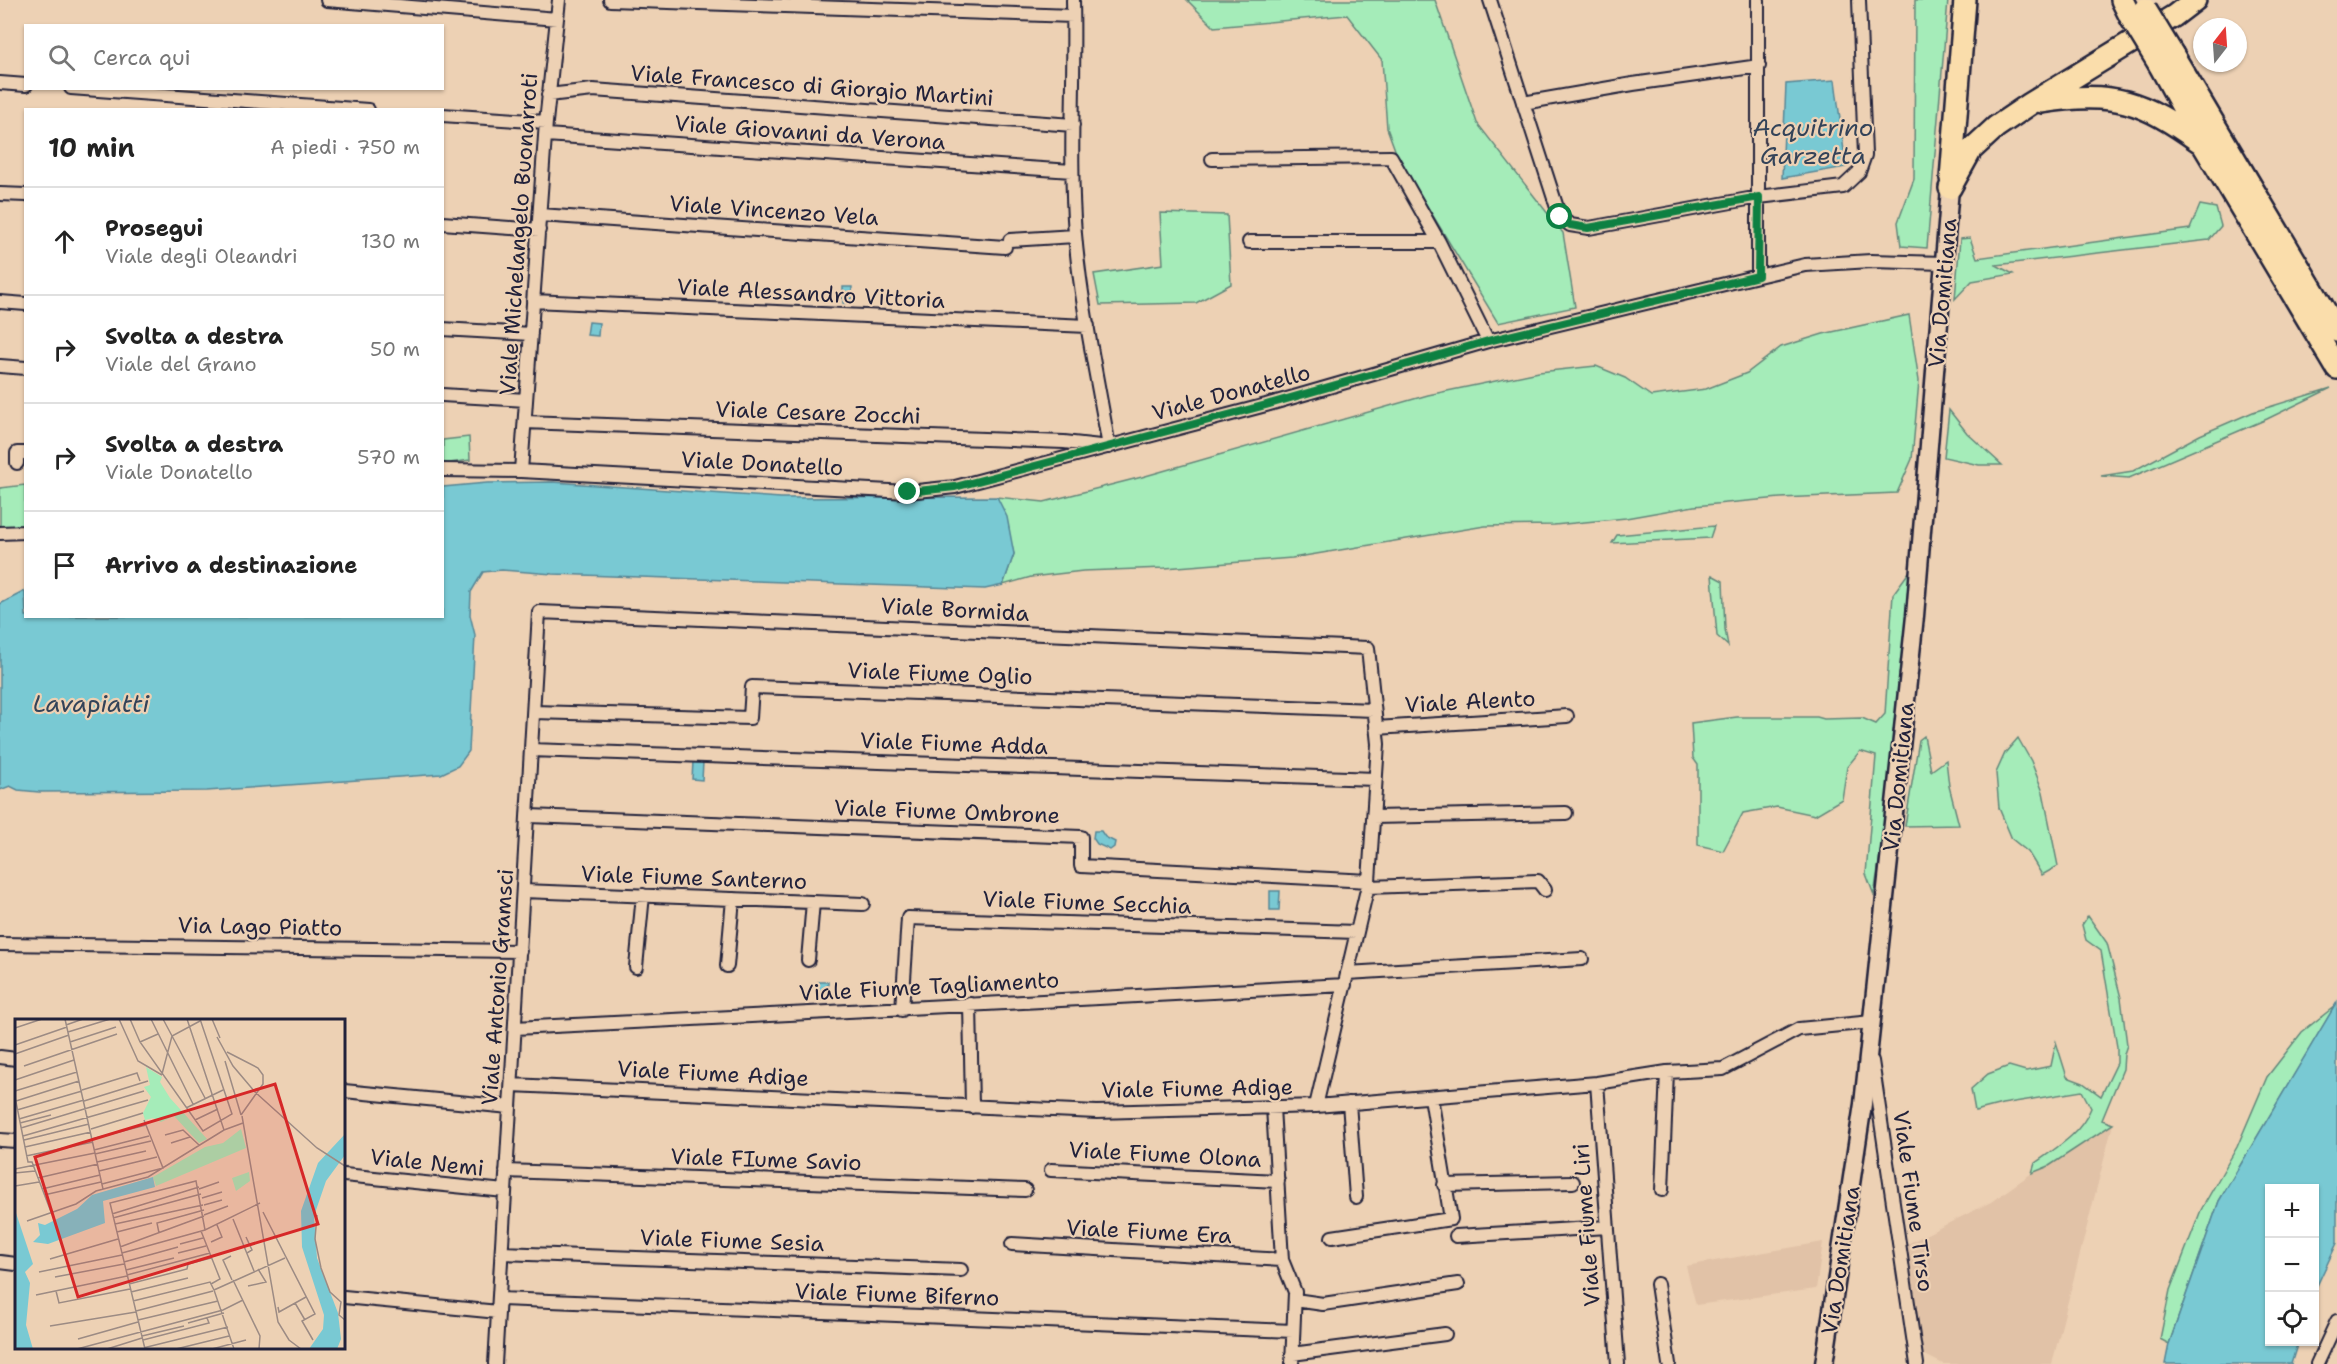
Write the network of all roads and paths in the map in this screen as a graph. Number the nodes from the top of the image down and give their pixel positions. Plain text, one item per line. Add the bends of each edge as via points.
1 (327, 0) edge
2 (559, 0) edge
3 (610, 0) edge
4 (1073, 0) edge
5 (1490, 0) edge
6 (1758, 0) edge
7 (1859, 0) edge
8 (1965, 0) edge
9 (2195, 0) edge
10 (2134, 7) edge
11 (1073, 16) junction
12 (557, 19) junction
13 (2166, 60) junction
14 (1759, 66) junction
15 (0, 84) edge
16 (24, 85) edge
17 (98, 90) edge
18 (548, 95) junction
19 (1523, 103) junction
20 (2030, 104) junction
21 (341, 108) edge
22 (444, 115) edge
23 (1073, 125) junction
24 (546, 129) junction
25 (2204, 146) junction
26 (1212, 159) dead end
27 (1072, 171) junction
28 (1950, 188) junction
29 (0, 194) edge
30 (24, 195) edge
31 (1759, 197) junction
32 (2248, 200) junction
33 (540, 215) junction
34 (444, 223) edge
35 (539, 230) junction
36 (1075, 236) junction
37 (1249, 242) dead end
38 (1439, 242) junction
39 (1944, 264) junction
40 (1758, 276) junction
41 (533, 301) junction
42 (0, 302) edge
43 (24, 304) edge
44 (1088, 326) junction
45 (444, 329) edge
46 (2337, 331) edge
47 (531, 334) junction
48 (1488, 341) junction
49 (0, 366) edge
50 (24, 368) edge
51 (2337, 368) edge
52 (444, 394) edge
53 (526, 400) junction
54 (525, 422) junction
55 (1109, 447) junction
56 (24, 453) edge
57 (17, 463) dead end
58 (444, 470) edge
59 (521, 471) junction
60 (24, 532) edge
61 (0, 533) edge
62 (539, 612) joint
63 (1374, 710) junction
64 (534, 712) junction
65 (1567, 716) dead end
66 (1376, 728) junction
67 (531, 750) junction
68 (1376, 779) junction
69 (1566, 813) dead end
70 (529, 816) junction
71 (1373, 817) junction
72 (1369, 884) junction
73 (523, 891) junction
74 (1545, 891) dead end
75 (643, 895) junction
76 (734, 899) junction
77 (813, 902) junction
78 (863, 904) dead end
79 (1357, 932) junction
80 (0, 944) edge
81 (520, 951) junction
82 (1582, 959) dead end
83 (808, 960) dead end
84 (727, 966) dead end
85 (636, 967) dead end
86 (1346, 979) junction
87 (970, 1004) junction
88 (902, 1010) junction
89 (1872, 1022) junction
90 (515, 1028) junction
91 (1870, 1045) junction
92 (0, 1057) edge
93 (15, 1059) edge
94 (1667, 1072) junction
95 (1597, 1083) junction
96 (512, 1084) junction
97 (345, 1091) edge
98 (1431, 1097) junction
99 (1349, 1104) junction
100 (1316, 1106) junction
101 (510, 1107) junction
102 (972, 1107) junction
103 (1274, 1107) junction
104 (0, 1140) edge
105 (15, 1141) edge
106 (1051, 1170) dead end
107 (506, 1171) junction
108 (345, 1175) edge
109 (1278, 1180) junction
110 (1573, 1182) dead end
111 (1444, 1185) junction
112 (1025, 1190) dead end
113 (1662, 1190) dead end
114 (505, 1191) junction
115 (1356, 1197) dead end
116 (1608, 1227) junction
117 (1456, 1236) dead end
118 (1332, 1237) dead end
119 (1012, 1244) dead end
120 (502, 1253) junction
121 (1282, 1260) junction
122 (0, 1262) edge
123 (15, 1264) edge
124 (961, 1269) dead end
125 (1458, 1284) dead end
126 (1657, 1284) dead end
127 (345, 1297) edge
128 (499, 1299) junction
129 (1295, 1300) junction
130 (498, 1312) junction
131 (2337, 1321) edge
132 (1293, 1331) junction
133 (1445, 1334) dead end
134 (1292, 1359) edge
135 (495, 1364) edge
136 (1618, 1364) edge
137 (1669, 1364) edge
138 (1824, 1364) edge
139 (1917, 1364) edge
140 (2317, 1364) edge

1 - 12 street
2 - 12 street, Viale Michelangelo Buonarroti
3 - 11 street
4 - 11 street
5 - 19 street
6 - 14 street
7 - 31 street via 1865,155 1859,172 1843,187
8 - 28 highway
9 - 20 highway
10 - 13 highway, bridge
11 - 23 street
12 - 18 street, Viale Michelangelo Buonarroti
13 - 25 highway
13 - 32 highway via 2217,127
14 - 19 street
14 - 31 street
15 - 16 street
17 - 21 street
18 - 23 street, Viale Francesco di Giorgio Martini via 593,90
18 - 24 street, Viale Michelangelo Buonarroti
19 - 31 street via 1560,217 1570,225 1588,228
20 - 25 highway via 2103,97 2142,105
20 - 28 highway via 1971,150
22 - 24 street, Viale Giovanni da Verona
23 - 27 street
24 - 27 street, Viale Giovanni da Verona
24 - 33 street, Viale Michelangelo Buonarroti
25 - 32 highway
26 - 38 street via 1391,157
27 - 36 street
28 - 39 street, Via Domitiana
29 - 30 street
31 - 40 street
32 - 46 highway
32 - 51 highway
33 - 35 street, Viale Michelangelo Buonarroti
33 - 36 street, Viale Vincenzo Vela via 1008,243
34 - 35 street
35 - 41 street, Viale Michelangelo Buonarroti
36 - 44 street
37 - 38 street
38 - 48 street
39 - 40 street, Viale Donatello via 1871,261 1805,265
39 - 89 street, Via Domitiana via 1915,616
40 - 48 street, Viale Donatello
41 - 44 street, Viale Alessandro Vittoria
41 - 47 street, Viale Michelangelo Buonarroti
42 - 43 street
44 - 55 street
45 - 47 street
47 - 53 street, Viale Michelangelo Buonarroti
48 - 55 street, Viale Donatello
49 - 50 street
52 - 53 street
53 - 54 street, Viale Michelangelo Buonarroti
54 - 55 street, Viale Cesare Zocchi via 1064,442
54 - 59 street, Viale Michelangelo Buonarroti
55 - 59 street, Viale Donatello via 955,487 908,492
56 - 57 street via 17,453
58 - 59 street, Viale Donatello
60 - 61 street
62 - 63 street, Viale Bormida via 1368,648
62 - 64 street, Viale Antonio Gramsci
63 - 64 street, Viale Fiume Oglio via 752,687 750,718
63 - 66 street
64 - 67 street, Viale Antonio Gramsci
65 - 66 street, Viale Alento
66 - 68 street
67 - 68 street, Viale Fiume Adda
67 - 70 street, Viale Antonio Gramsci
68 - 71 street
69 - 71 street
70 - 72 street, Viale Fiume Ombrone via 1081,837 1081,866
70 - 73 street, Viale Antonio Gramsci
71 - 72 street
72 - 74 street via 1539,881
72 - 79 street
73 - 75 street, Viale Fiume Santerno
73 - 81 street, Viale Antonio Gramsci
75 - 76 street, Viale Fiume Santerno
75 - 85 street
76 - 77 street, Viale Fiume Santerno
76 - 84 street
77 - 78 street, Viale Fiume Santerno
77 - 83 street
79 - 86 street
79 - 88 street, Viale Fiume Secchia via 908,918
80 - 81 street, Via Lago Piatto
81 - 90 street, Viale Antonio Gramsci
82 - 86 street, Viale Fiume Tagliamento
86 - 87 street, Viale Fiume Tagliamento
86 - 100 street
87 - 88 street, Viale Fiume Tagliamento
87 - 102 street
88 - 90 street, Viale Fiume Tagliamento
89 - 91 street, Via Domitiana
89 - 94 street, Viale Fiume Adige via 1799,1029 1723,1070
90 - 96 street, Viale Antonio Gramsci
91 - 138 street, Via Domitiana
91 - 139 street, Viale Fiume Tirso
92 - 93 street
94 - 95 street, Viale Fiume Adige
94 - 113 street
95 - 98 street, Viale Fiume Adige
95 - 116 street, Viale Fiume Liri
96 - 101 street, Viale Antonio Gramsci
96 - 102 street, Viale Fiume Adige
97 - 101 street
98 - 99 street, Viale Fiume Adige
98 - 111 street
99 - 100 street, Viale Fiume Adige
99 - 115 street
100 - 103 street, Viale Fiume Adige
101 - 107 street, Viale Antonio Gramsci
102 - 103 street, Viale Fiume Adige via 1097,1112
103 - 109 street
104 - 105 street
106 - 109 street, Viale Fiume Olona
107 - 112 street, Viale FIume Savio
107 - 114 street, Viale Antonio Gramsci
108 - 114 street, Viale Nemi
109 - 121 street
110 - 111 street
111 - 118 street via 1451,1219
114 - 120 street, Viale Antonio Gramsci
116 - 117 street
116 - 136 street, Viale Fiume Liri
119 - 121 street, Viale Fiume Era
120 - 124 street, Viale Fiume Sesia
120 - 128 street, Viale Antonio Gramsci
121 - 129 street
122 - 123 street
125 - 129 street via 1323,1304
126 - 137 street
127 - 130 street
128 - 130 street, Viale Antonio Gramsci
128 - 132 street, Viale Fiume Biferno
129 - 132 street
130 - 135 street, Viale Antonio Gramsci
131 - 140 street
132 - 134 street
133 - 134 street

